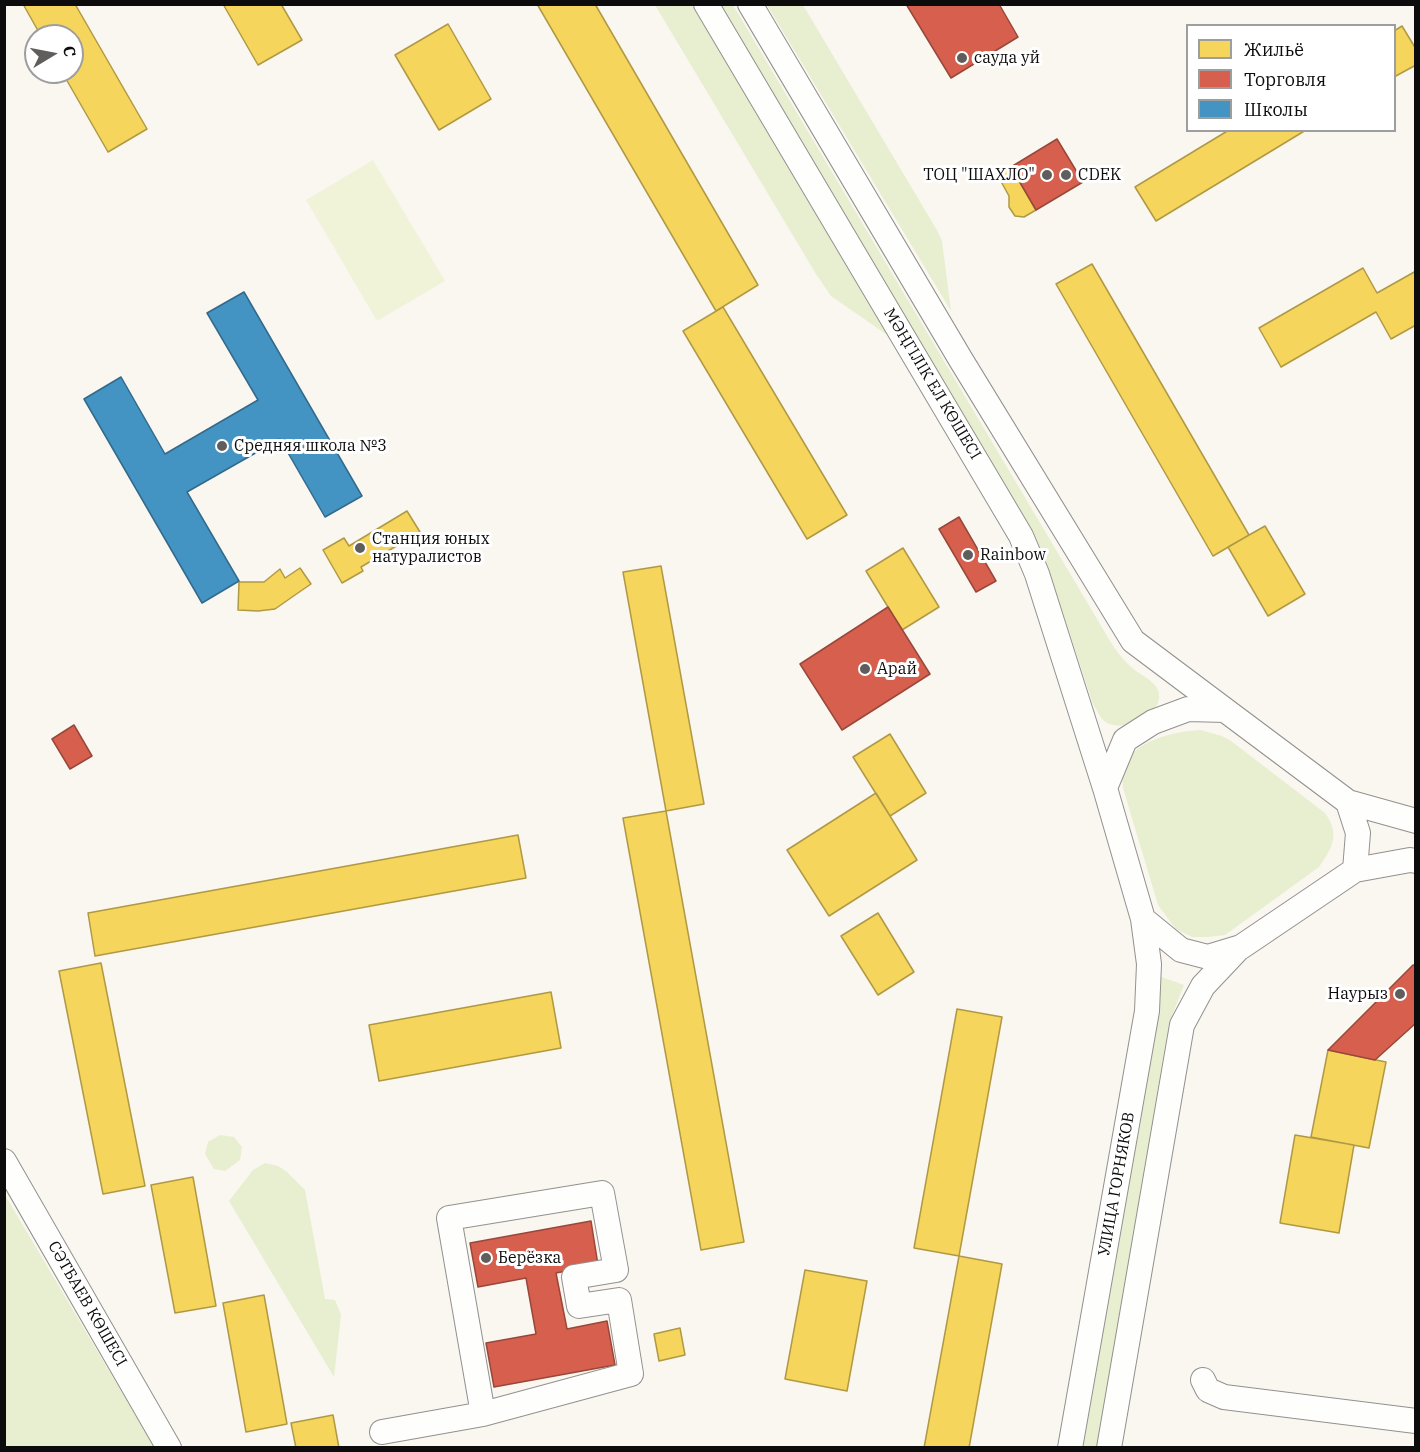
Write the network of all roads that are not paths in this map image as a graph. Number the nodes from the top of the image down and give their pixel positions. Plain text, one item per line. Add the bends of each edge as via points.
1 (706, 4) edge
2 (750, 4) edge
3 (1225, 710) junction
4 (1105, 788) junction
5 (1348, 802) junction
6 (1416, 821) edge
7 (1416, 861) edge
8 (1354, 870) junction
9 (1143, 919) junction
10 (1240, 947) junction
11 (4, 1161) edge
12 (1203, 1380) dead end
13 (483, 1414) junction
14 (1416, 1421) edge
15 (382, 1432) dead end
16 (169, 1448) edge
17 (1070, 1448) edge
18 (1109, 1448) edge

1 - 4 street, МӘҢГІЛІК ЕЛ КӨШЕСІ via 1022,536
2 - 3 street via 1133,642
3 - 4 street via 1188,709 1153,722 1125,740
3 - 5 street
4 - 9 street, МӘҢГІЛІК ЕЛ КӨШЕСІ
5 - 6 street
5 - 8 street via 1358,833
7 - 8 street
8 - 10 street
9 - 10 street via 1181,950 1208,957
9 - 17 street, УЛИЦА ГОРНЯКОВ via 1149,964 1147,1011
10 - 18 street via 1203,986 1182,1025
11 - 16 street, СӘТБАЕВ КӨШЕСІ
12 - 14 street via 1208,1390 1224,1397
13 - 13 street via 448,1218 602,1193 616,1270 574,1277 579,1306 619,1300 631,1374
13 - 15 street

